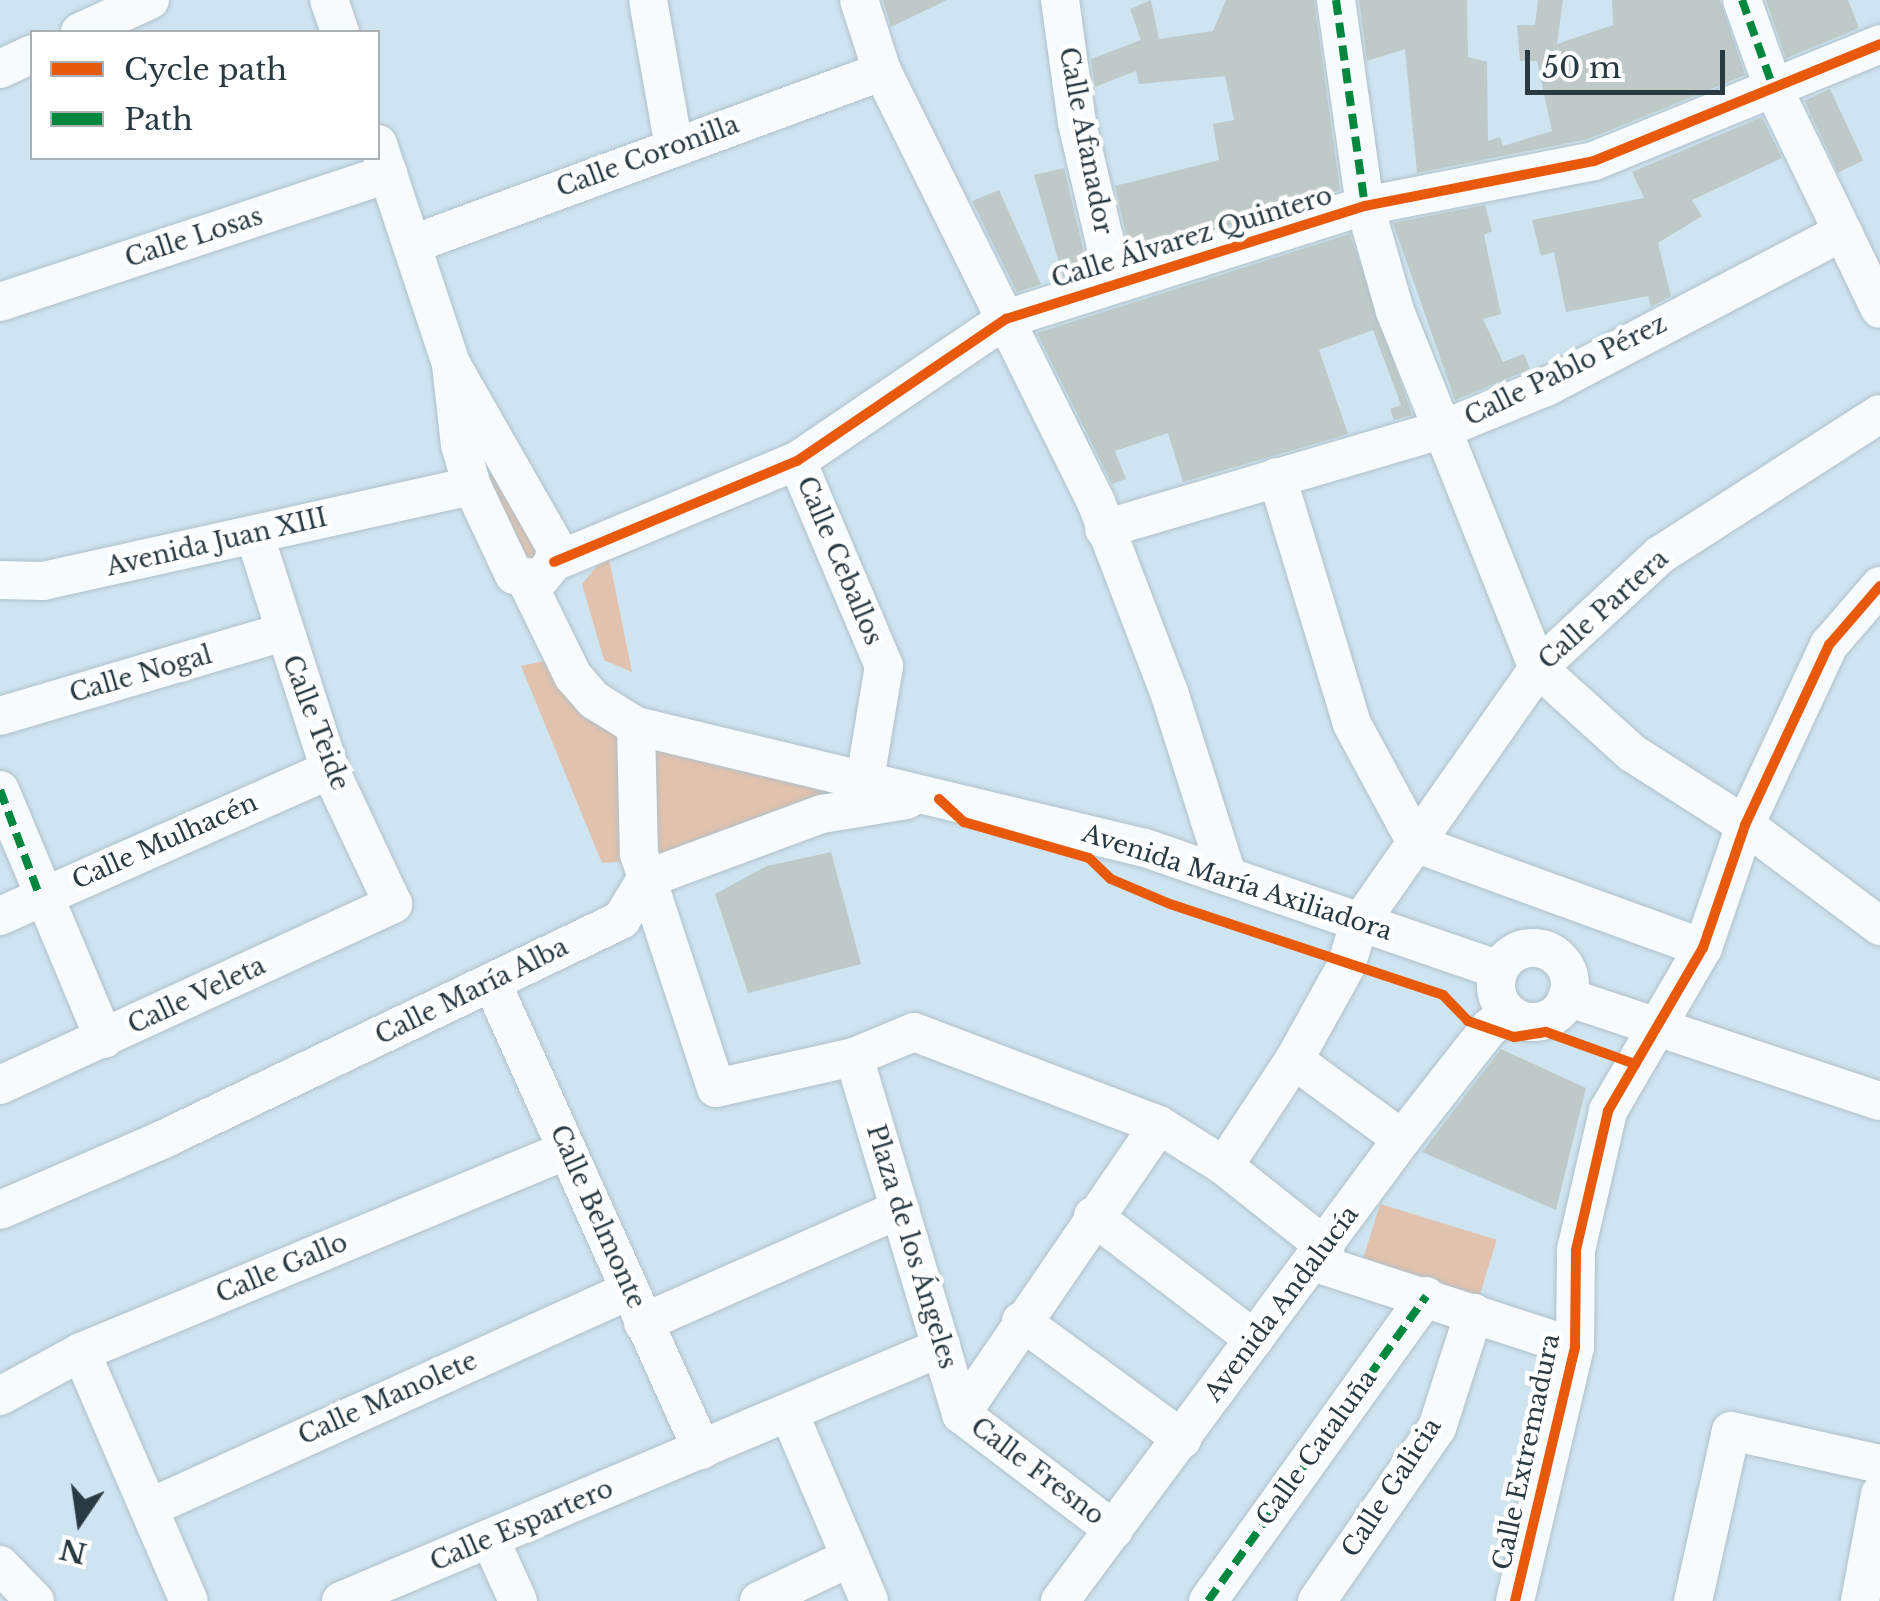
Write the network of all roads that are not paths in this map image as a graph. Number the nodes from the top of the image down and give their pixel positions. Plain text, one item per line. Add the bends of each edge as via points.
1 (150, 0) edge
2 (328, 0) edge
3 (648, 0) edge
4 (858, 0) edge
5 (1060, 0) edge
6 (1336, 0) edge
7 (1742, 0) edge
8 (84, 30) edge
9 (339, 30) edge
10 (1880, 44) edge
11 (30, 55) edge
12 (0, 69) edge
13 (882, 71) junction
14 (1774, 90) junction
15 (674, 148) junction
16 (382, 159) edge
17 (379, 160) edge
18 (1365, 206) junction
19 (413, 244) junction
20 (1860, 246) edge
21 (1114, 281) junction
22 (0, 302) edge
23 (1880, 309) edge
24 (1006, 319) junction
25 (1880, 414) edge
26 (1441, 430) junction
27 (797, 460) junction
28 (474, 461) junction
29 (1277, 477) junction
30 (432, 494) junction
31 (486, 522) junction
32 (1104, 529) junction
33 (255, 536) junction
34 (543, 572) junction
35 (0, 580) edge
36 (1880, 586) edge
37 (282, 634) junction
38 (1538, 668) junction
39 (0, 716) edge
40 (636, 726) junction
41 (739, 746) junction
42 (330, 770) junction
43 (865, 780) junction
44 (0, 790) edge
45 (940, 800) junction
46 (1744, 825) junction
47 (1416, 844) junction
48 (1227, 875) junction
49 (646, 879) junction
50 (40, 897) junction
51 (393, 904) joint
52 (0, 916) edge
53 (1359, 924) junction
54 (1880, 926) edge
55 (1703, 948) junction
56 (1499, 970) junction
57 (492, 983) junction
58 (1568, 997) junction
59 (1509, 1014) junction
60 (1656, 1027) junction
61 (104, 1039) junction
62 (854, 1058) junction
63 (1294, 1060) junction
64 (0, 1085) edge
65 (1880, 1101) edge
66 (1159, 1125) junction
67 (1402, 1140) junction
68 (567, 1150) junction
69 (1224, 1166) junction
70 (900, 1209) junction
71 (0, 1210) edge
72 (1093, 1216) junction
73 (1320, 1255) junction
74 (1426, 1296) junction
75 (636, 1307) junction
76 (1474, 1313) junction
77 (1021, 1321) junction
78 (1254, 1339) junction
79 (1575, 1346) junction
80 (942, 1347) junction
81 (81, 1352) junction
82 (0, 1396) edge
83 (789, 1414) junction
84 (961, 1414) junction
85 (1182, 1438) junction
86 (702, 1450) junction
87 (1880, 1464) edge
88 (1880, 1494) edge
89 (149, 1508) junction
90 (1114, 1530) junction
91 (490, 1540) junction
92 (849, 1558) junction
93 (0, 1566) edge
94 (35, 1601) edge
95 (189, 1601) edge
96 (341, 1601) edge
97 (518, 1601) edge
98 (759, 1601) edge
99 (869, 1601) edge
100 (1060, 1601) edge
101 (1208, 1601) edge
102 (1316, 1601) edge
103 (1515, 1601) edge
104 (1693, 1601) edge
105 (1860, 1601) edge

1 - 8 street
2 - 9 street
3 - 15 street
4 - 13 street
5 - 21 street, Calle Afanador via 1077,124
6 - 18 street
7 - 14 street
10 - 14 street, Calle Álvarez Quintero
11 - 12 street
13 - 15 street, Calle Coronilla
13 - 24 street
14 - 18 street, Calle Álvarez Quintero via 1594,161
14 - 20 street
15 - 19 street, Calle Coronilla
16 - 19 street
17 - 22 street, Calle Losas
18 - 21 street, Calle Álvarez Quintero
18 - 26 street via 1395,312
19 - 28 street
20 - 23 street
20 - 26 street, Calle Pablo Pérez
21 - 24 street, Calle Álvarez Quintero
24 - 27 street, Calle Álvarez Quintero
24 - 32 street
25 - 38 street, Calle Partera via 1660,556
26 - 29 street, Calle Pablo Pérez
26 - 38 street
27 - 34 street, Calle Álvarez Quintero
27 - 43 street, Calle Ceballos via 884,666
28 - 30 street, Avenida Juan XIII
28 - 31 street
28 - 34 street via 547,531
29 - 32 street, Calle Pablo Pérez
29 - 47 street via 1352,724
30 - 31 street via 459,501
30 - 33 street, Avenida Juan XIII
31 - 34 street via 514,575
32 - 48 street via 1169,692
33 - 35 street, Avenida Juan XIII via 43,582
33 - 37 street, Calle Teide
34 - 40 street, Avenida María Axiliadora via 573,676 594,700
34 - 41 street, Avenida María Axiliadora via 586,655 612,688 676,720 725,734
36 - 46 street, Calle Extremadura via 1829,645
37 - 39 street, Calle Nogal
37 - 42 street, Calle Teide
38 - 46 street via 1632,753
38 - 47 street, Calle Partera
40 - 41 street, Avenida María Axiliadora via 718,749
40 - 49 street
41 - 43 street, Avenida María Axiliadora
42 - 50 street, Calle Mulhacén
42 - 51 street, Calle Teide
43 - 45 street, Avenida María Axiliadora
44 - 50 street
45 - 48 street, Avenida María Axiliadora via 1105,837
45 - 49 street via 822,814
46 - 54 street
46 - 55 street, Calle Extremadura
47 - 53 street, Calle Partera
47 - 55 street
48 - 53 street, Avenida María Axiliadora
49 - 57 street, Calle María Alba via 621,920
49 - 62 street via 716,1088
50 - 52 street, Calle Mulhacén
50 - 61 street
51 - 61 street, Calle Veleta
53 - 56 street, Avenida María Axiliadora
53 - 63 street, Calle Partera via 1346,966
55 - 60 street, Calle Extremadura
56 - 58 street via 1516,952 1552,954 1567,972
56 - 59 street via 1496,994
57 - 68 street, Calle Belmonte
57 - 71 street, Calle María Alba
58 - 59 street via 1542,1021
58 - 60 street
59 - 67 street, Avenida Andalucía via 1489,1028
60 - 65 street
60 - 79 street, Calle Extremadura via 1608,1111 1576,1250
61 - 64 street, Calle Veleta
62 - 66 street via 914,1032
62 - 70 street, Plaza de los Ángeles
63 - 67 street
63 - 69 street, Calle Partera
66 - 69 street
66 - 72 street, Plaza de los Ángeles
67 - 73 street, Avenida Andalucía
68 - 75 street, Calle Belmonte
68 - 81 street, Calle Gallo
69 - 73 street
70 - 75 street, Calle Manolete
70 - 80 street, Plaza de los Ángeles
72 - 77 street, Plaza de los Ángeles
72 - 78 street
73 - 74 street
73 - 78 street, Avenida Andalucía
74 - 76 street
74 - 101 street, Calle Cataluña
75 - 86 street, Calle Belmonte
75 - 89 street, Calle Manolete
76 - 79 street
76 - 102 street, Calle Galicia via 1437,1428
77 - 84 street, Plaza de los Ángeles
77 - 85 street
78 - 85 street, Avenida Andalucía
79 - 103 street, Calle Extremadura
80 - 83 street, Calle Espartero
80 - 84 street, Plaza de los Ángeles
81 - 82 street, Calle Gallo
81 - 89 street
83 - 86 street, Calle Espartero
83 - 92 street
84 - 90 street, Calle Fresno
85 - 90 street, Avenida Andalucía
86 - 91 street, Calle Espartero
87 - 104 street via 1732,1431
88 - 105 street
89 - 95 street
90 - 100 street, Avenida Andalucía
91 - 96 street, Calle Espartero
91 - 97 street
92 - 98 street
92 - 99 street
93 - 94 street

